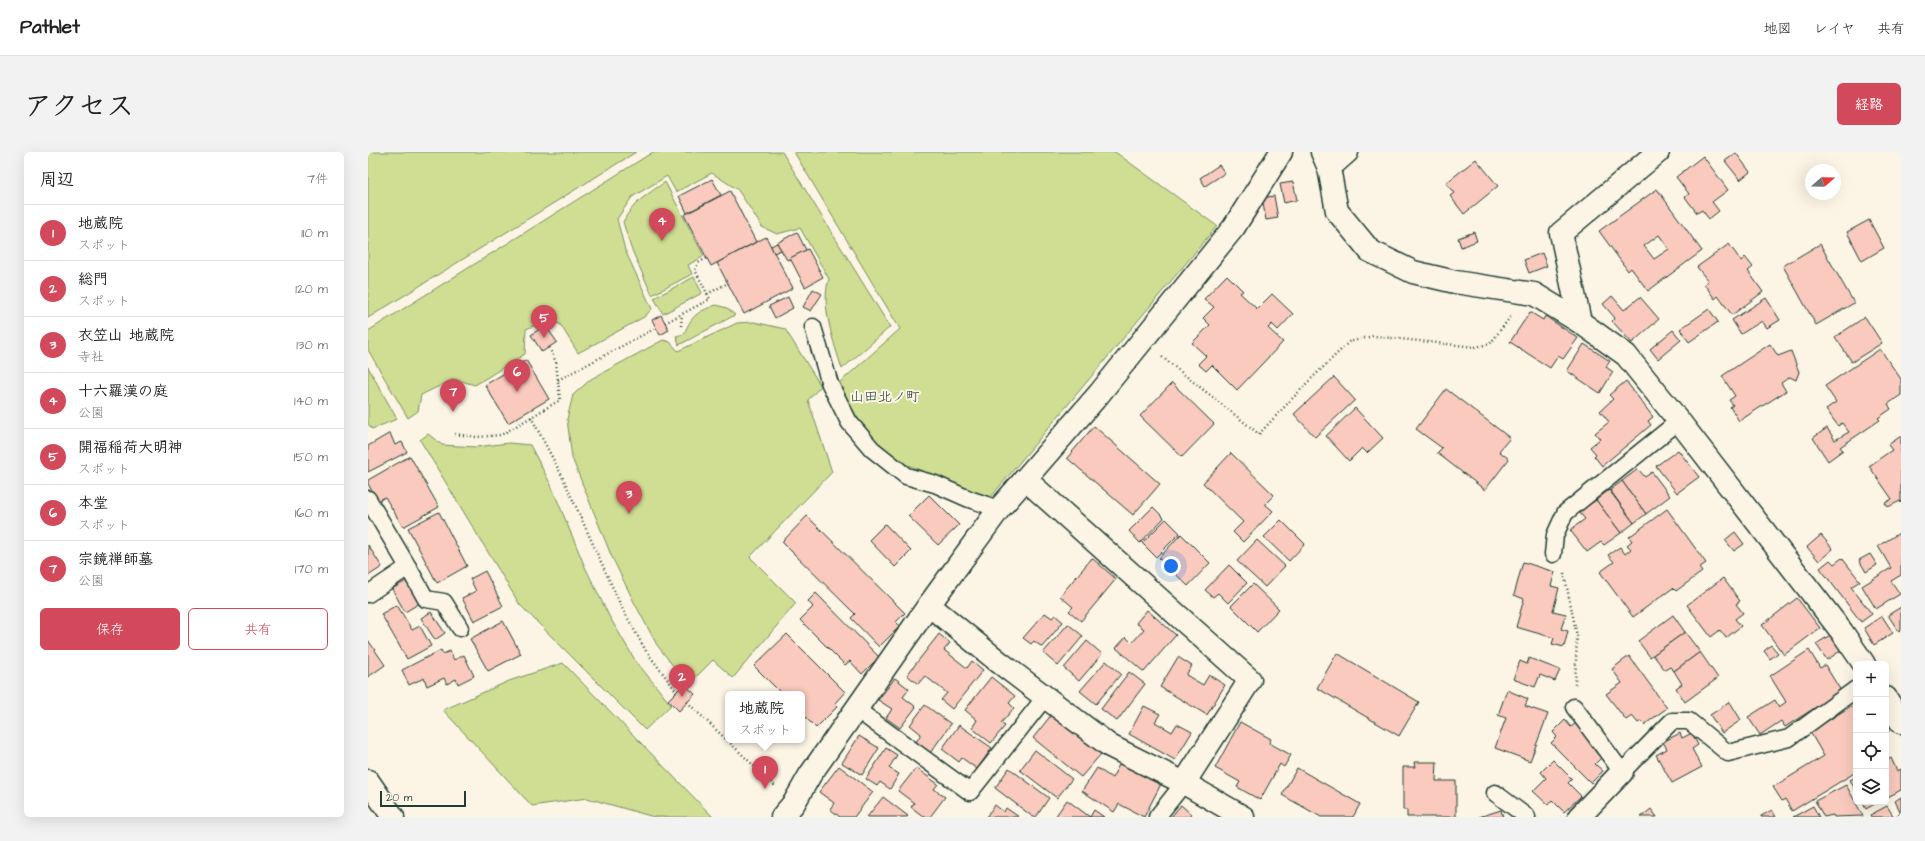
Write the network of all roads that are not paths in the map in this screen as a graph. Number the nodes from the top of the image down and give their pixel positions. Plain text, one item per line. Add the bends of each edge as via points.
1 (1281, 152) edge
2 (1347, 152) edge
3 (1658, 152) edge
4 (1325, 160) edge
5 (1580, 322) junction
6 (813, 327) dead end
7 (1679, 421) junction
8 (1025, 479) junction
9 (368, 499) edge
10 (999, 509) junction
11 (1553, 554) road end
12 (408, 567) junction
13 (368, 594) edge
14 (929, 605) junction
15 (460, 628) dead end
16 (1862, 661) edge
17 (1853, 691) edge
18 (1046, 696) junction
19 (1889, 703) edge
20 (1574, 706) road end
21 (856, 709) junction
22 (1901, 722) edge
23 (1622, 772) junction
24 (1184, 783) junction
25 (371, 792) edge
26 (1495, 793) dead end
27 (788, 810) edge
28 (393, 817) edge
29 (1157, 817) edge
30 (1243, 817) edge
31 (1527, 817) edge
32 (1578, 817) edge

1 - 8 street via 1234,227 1143,341
2 - 4 street
3 - 5 street via 1561,233
4 - 5 street via 1337,211 1370,250 1413,272 1455,282 1534,294
5 - 7 street via 1626,355
6 - 10 lane via 830,384 849,422 872,449 906,476 935,484
7 - 11 lane via 1565,513 1555,535
7 - 16 street
8 - 10 street
8 - 24 street via 1250,680
9 - 12 lane
10 - 14 street
12 - 13 lane
12 - 15 lane via 426,599 444,602
14 - 18 street via 999,662
14 - 21 street
17 - 23 lane via 1789,738 1728,753 1689,721 1672,721
18 - 21 lane via 970,792
18 - 24 street via 1110,746
19 - 22 street
20 - 23 lane
21 - 27 street
23 - 32 street
24 - 29 lane
24 - 30 street
25 - 28 street
26 - 31 lane

